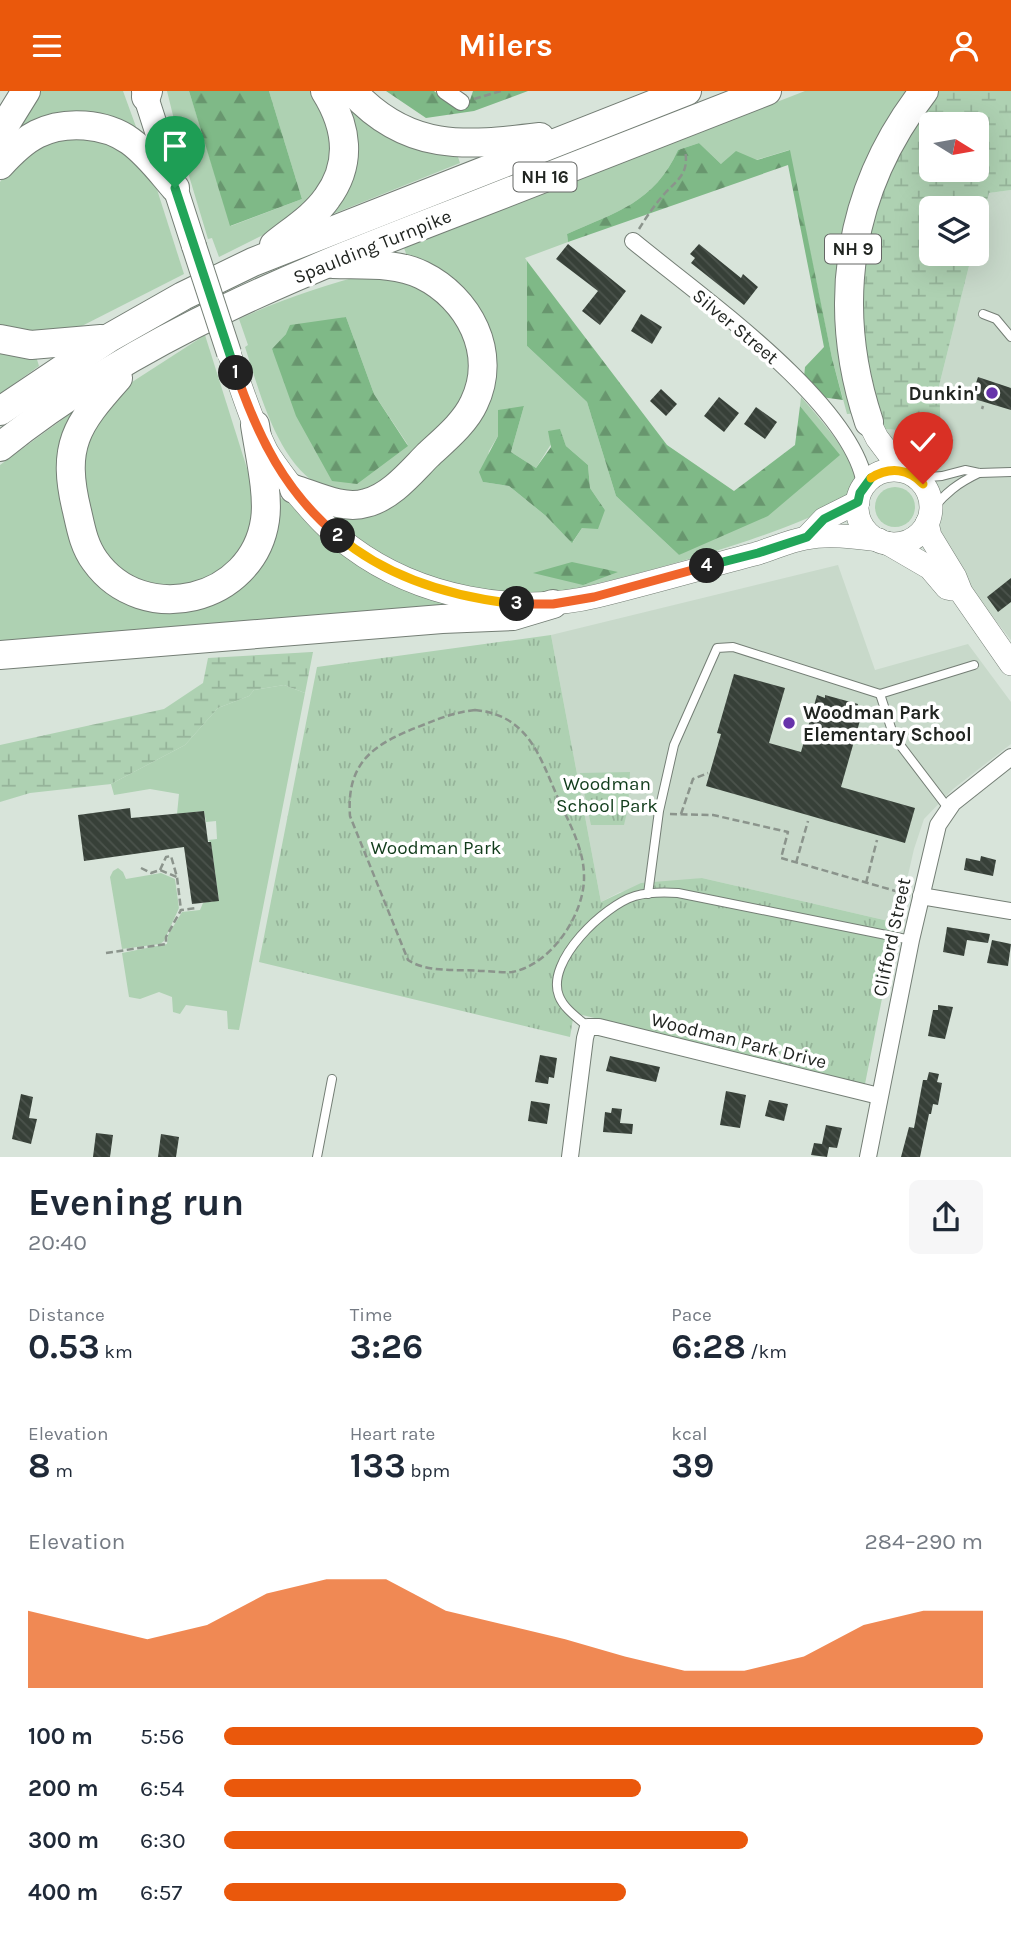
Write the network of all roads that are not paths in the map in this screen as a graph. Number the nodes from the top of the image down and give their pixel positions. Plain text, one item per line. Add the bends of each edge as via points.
1 (26, 91) edge
2 (325, 91) edge
3 (352, 91) edge
4 (445, 91) edge
5 (687, 91) edge
6 (767, 91) edge
7 (924, 91) edge
8 (146, 93) edge
9 (461, 102) road end
10 (0, 133) edge
11 (578, 133) junction
12 (0, 165) edge
13 (175, 188) junction
14 (633, 241) road end
15 (253, 262) junction
16 (323, 264) junction
17 (983, 314) dead end
18 (1011, 337) edge
19 (109, 338) junction
20 (0, 339) edge
21 (229, 353) joint
22 (138, 355) junction
23 (0, 411) edge
24 (833, 420) junction
25 (869, 422) junction
26 (255, 425) junction
27 (0, 447) edge
28 (1011, 472) edge
29 (979, 473) junction
30 (909, 474) junction
31 (294, 489) junction
32 (862, 493) junction
33 (929, 517) junction
34 (807, 537) junction
35 (883, 542) junction
36 (961, 592) junction
37 (553, 604) junction
38 (0, 655) edge
39 (1011, 664) edge
40 (974, 665) dead end
41 (880, 694) junction
42 (1011, 757) edge
43 (948, 808) junction
44 (648, 894) junction
45 (914, 895) junction
46 (1011, 911) edge
47 (911, 940) junction
48 (588, 1027) junction
49 (332, 1079) dead end
50 (879, 1096) junction
51 (317, 1157) edge
52 (570, 1157) edge
53 (867, 1157) edge

1 - 10 highway
2 - 15 highway via 344,136 337,180 316,210
3 - 11 highway via 392,124 450,143
4 - 9 street
5 - 11 highway, Spaulding Turnpike / NH 16
6 - 16 highway, Spaulding Turnpike / NH 16
7 - 25 highway, NH 9 via 881,159 862,208 852,255 851,351
8 - 13 main road, NH 9
11 - 15 highway, Spaulding Turnpike / NH 16
12 - 13 highway via 38,133 57,127 90,127 128,139
13 - 21 main road, NH 9, bridge
14 - 24 street, Silver Street via 779,361
15 - 19 highway, Spaulding Turnpike / NH 16
16 - 22 highway, Spaulding Turnpike / NH 16 via 244,298
16 - 31 highway via 404,268 448,291 474,325 483,366 481,385 460,423 386,493 367,503 349,505
17 - 18 lane via 996,319
19 - 20 highway via 31,345
19 - 23 highway, Spaulding Turnpike / NH 16
21 - 26 main road, NH 9
22 - 26 highway via 84,419 70,461 83,537 103,571 123,587 160,600 185,600 222,586 242,568 257,546 265,521
22 - 27 highway, Spaulding Turnpike / NH 16
24 - 25 street
24 - 32 street, Silver Street via 859,459
25 - 30 main road, NH 9
26 - 31 main road, NH 9
28 - 29 lane
29 - 30 lane
29 - 33 lane via 950,490
30 - 32 main road, NH 9 via 877,474
30 - 33 main road, NH 9 via 928,492
31 - 37 main road, NH 9 via 352,548 417,583 480,600
32 - 34 main road, NH 9
32 - 35 main road, NH 9 via 858,511 865,529
33 - 35 main road, NH 9 via 911,540
33 - 36 main road, NH 9 via 930,536
34 - 35 main road, NH 9
34 - 37 main road, NH 9 via 637,586
35 - 36 main road, NH 9 via 930,568 947,588
36 - 39 main road, NH 9
37 - 38 highway via 513,616
40 - 41 lane
41 - 43 lane via 894,737
41 - 44 lane via 733,647 717,648 674,744
42 - 43 street, Clifford Street
43 - 45 street, Clifford Street
44 - 47 lane via 678,893
44 - 48 lane via 624,901 600,917 561,963 558,994
45 - 46 street
45 - 47 street, Clifford Street
47 - 50 street, Clifford Street
48 - 50 street, Woodman Park Drive
48 - 52 street
49 - 51 lane
50 - 53 street, Clifford Street

